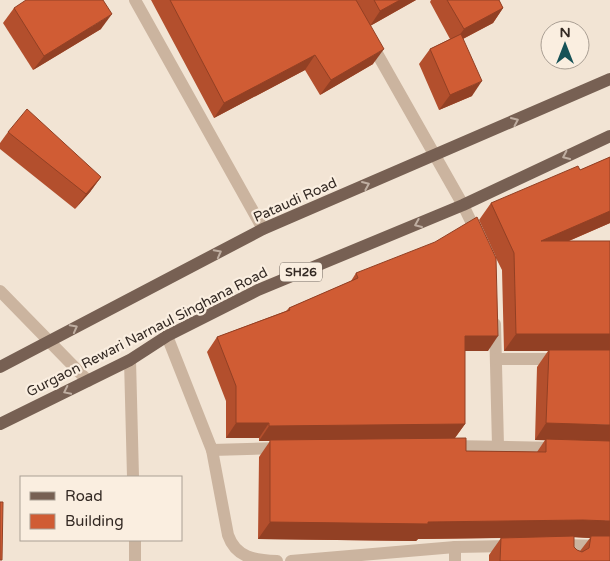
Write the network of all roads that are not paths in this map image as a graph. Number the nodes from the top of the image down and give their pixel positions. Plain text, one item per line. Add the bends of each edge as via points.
1 (135, 0) edge
2 (366, 35) edge
3 (610, 79) edge
4 (610, 136) edge
5 (435, 156) junction
6 (463, 205) junction
7 (263, 229) junction
8 (483, 246) edge
9 (0, 291) edge
10 (495, 310) edge
11 (167, 336) junction
12 (50, 340) junction
13 (496, 359) junction
14 (572, 359) edge
15 (130, 360) junction
16 (0, 367) edge
17 (88, 381) junction
18 (0, 424) edge
19 (439, 446) edge
20 (498, 446) junction
21 (290, 448) edge
22 (573, 448) edge
23 (212, 450) junction
24 (133, 476) edge
25 (135, 541) edge
26 (542, 545) edge
27 (571, 545) junction
28 (523, 546) edge
29 (610, 546) edge
30 (455, 547) junction
31 (135, 561) edge
32 (277, 561) edge
33 (291, 561) edge
34 (455, 561) edge
35 (570, 561) edge

1 - 7 street
2 - 5 street
5 -> 3 main road, Pataudi Road
4 -> 6 main road, Gurgaon Rewari Narnaul Singhana Road / SH26
5 - 6 street
7 -> 5 main road, Pataudi Road
6 - 8 street
6 -> 11 main road, Gurgaon Rewari Narnaul Singhana Road / SH26 via 258,290
12 -> 7 main road, Pataudi Road
9 - 12 street
10 - 13 street
11 - 15 main road, Gurgaon Rewari Narnaul Singhana Road / SH26
11 - 23 street
12 - 16 main road, Pataudi Road
12 - 17 street
13 - 14 street
13 - 20 street
15 - 17 main road, Gurgaon Rewari Narnaul Singhana Road / SH26
15 - 24 street
17 -> 18 main road, Gurgaon Rewari Narnaul Singhana Road / SH26
19 - 20 street
20 - 22 street
21 - 23 street
23 - 32 street via 232,545 244,555
25 - 31 street
26 - 27 street
27 - 29 street
27 - 35 street
28 - 30 street
30 - 33 street
30 - 34 street

